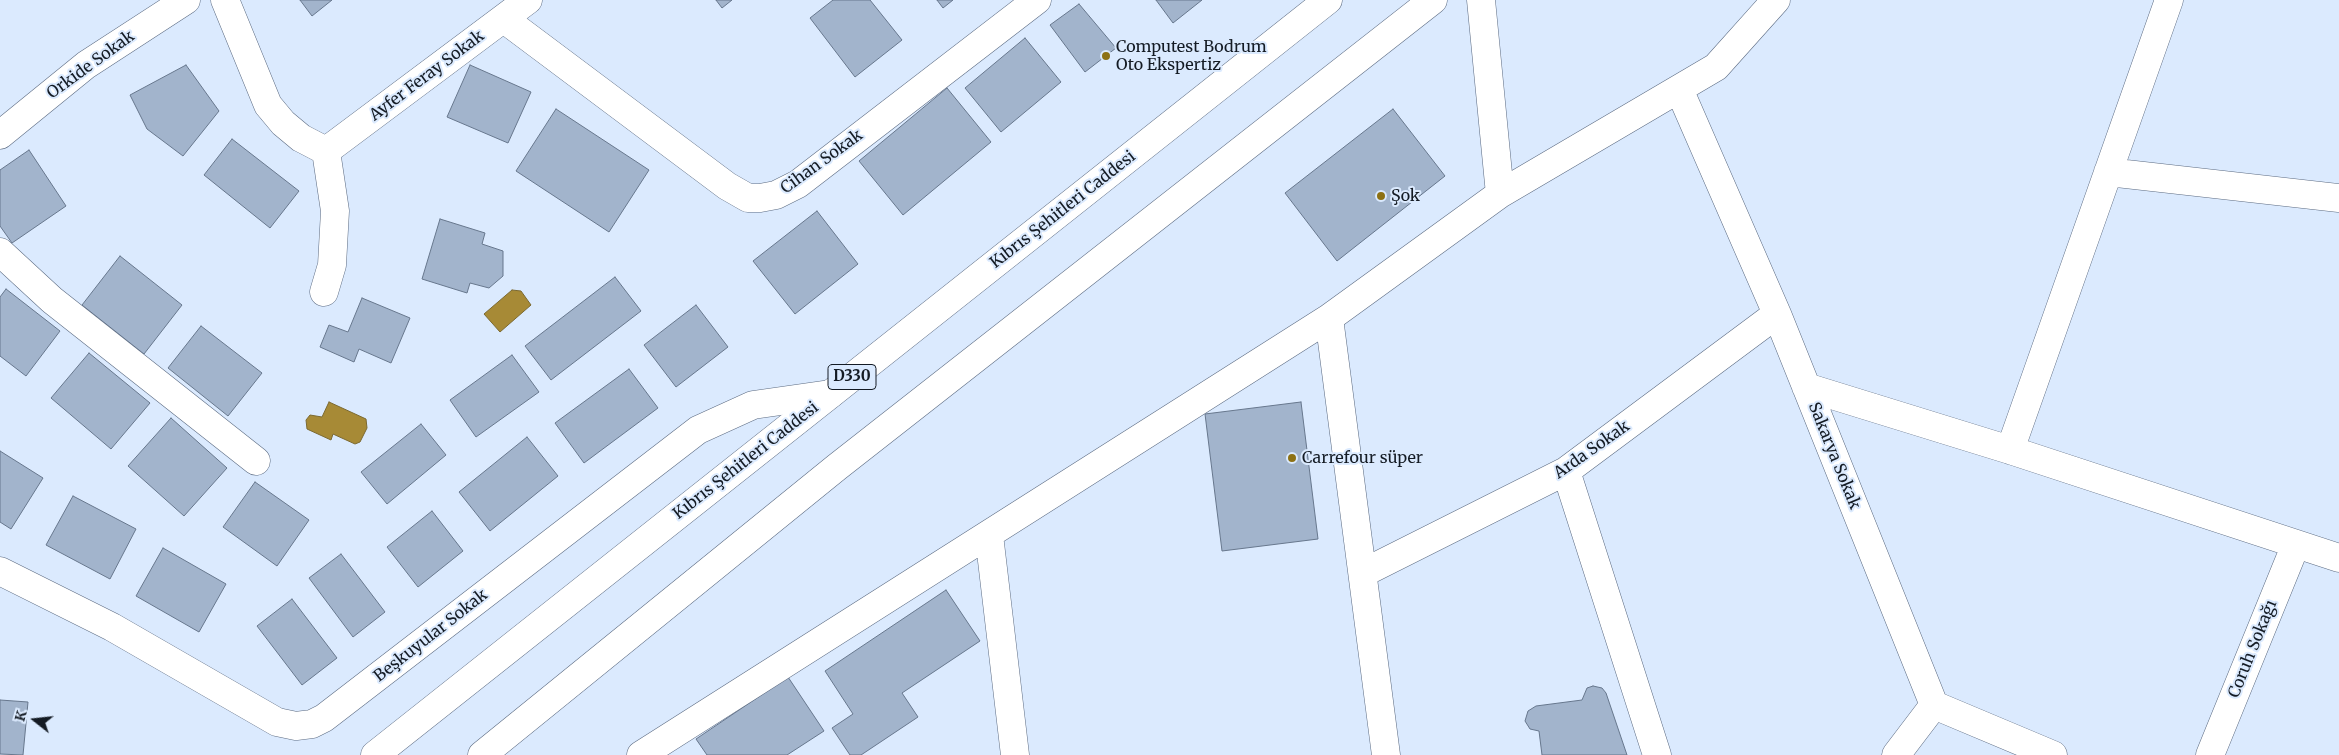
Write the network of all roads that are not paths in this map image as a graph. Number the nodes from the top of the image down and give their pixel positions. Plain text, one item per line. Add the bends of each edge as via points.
1 (186, 0) edge
2 (225, 0) edge
3 (528, 0) edge
4 (1037, 0) edge
5 (1328, 0) edge
6 (1433, 0) edge
7 (1481, 0) edge
8 (1776, 0) edge
9 (2169, 0) edge
10 (504, 19) junction
11 (1679, 89) junction
12 (0, 135) edge
13 (326, 151) junction
14 (2108, 172) junction
15 (1500, 194) junction
16 (2339, 198) edge
17 (0, 252) edge
18 (324, 292) dead end
19 (1776, 314) junction
20 (1329, 318) junction
21 (1806, 387) junction
22 (830, 394) junction
23 (2010, 450) junction
24 (256, 461) dead end
25 (1566, 471) junction
26 (989, 535) junction
27 (2296, 544) junction
28 (2339, 558) edge
29 (1363, 574) junction
30 (10, 576) edge
31 (1934, 705) junction
32 (375, 755) edge
33 (482, 755) edge
34 (641, 755) edge
35 (1015, 755) edge
36 (1386, 755) edge
37 (1657, 755) edge
38 (1896, 755) edge
39 (2053, 755) edge
40 (2210, 755) edge

1 - 12 main road, Orkide Sokak via 86,65
2 - 13 main road via 268,105 295,133
3 - 10 main road, Ayfer Feray Sokak
4 - 10 main road, Cihan Sokak via 798,184 776,196 760,198 748,198 727,186
5 - 22 main road, Kıbrıs Şehitleri Caddesi / D330
6 - 33 main road via 837,466
7 - 15 main road
8 - 11 main road via 1716,67
9 - 14 main road
10 - 13 main road, Ayfer Feray Sokak
11 - 15 main road
11 - 19 main road, Sakarya Sokak
13 - 18 main road via 335,211 332,265
14 - 16 main road
14 - 23 main road
15 - 20 main road
17 - 24 main road via 52,300
19 - 21 main road, Sakarya Sokak
19 - 25 main road, Arda Sokak
20 - 26 main road
20 - 29 main road
21 - 23 main road
21 - 31 main road, Sakarya Sokak
22 - 30 main road, Beşkuyular Sokak via 753,405 698,430 312,724 296,726 262,715 112,627
22 - 32 main road, Kıbrıs Şehitleri Caddesi / D330
23 - 27 main road
25 - 29 main road, Arda Sokak
25 - 37 main road
26 - 34 main road
26 - 35 main road
27 - 28 main road
27 - 40 main road, Coruh Sokağı
29 - 36 main road
31 - 38 main road
31 - 39 main road

